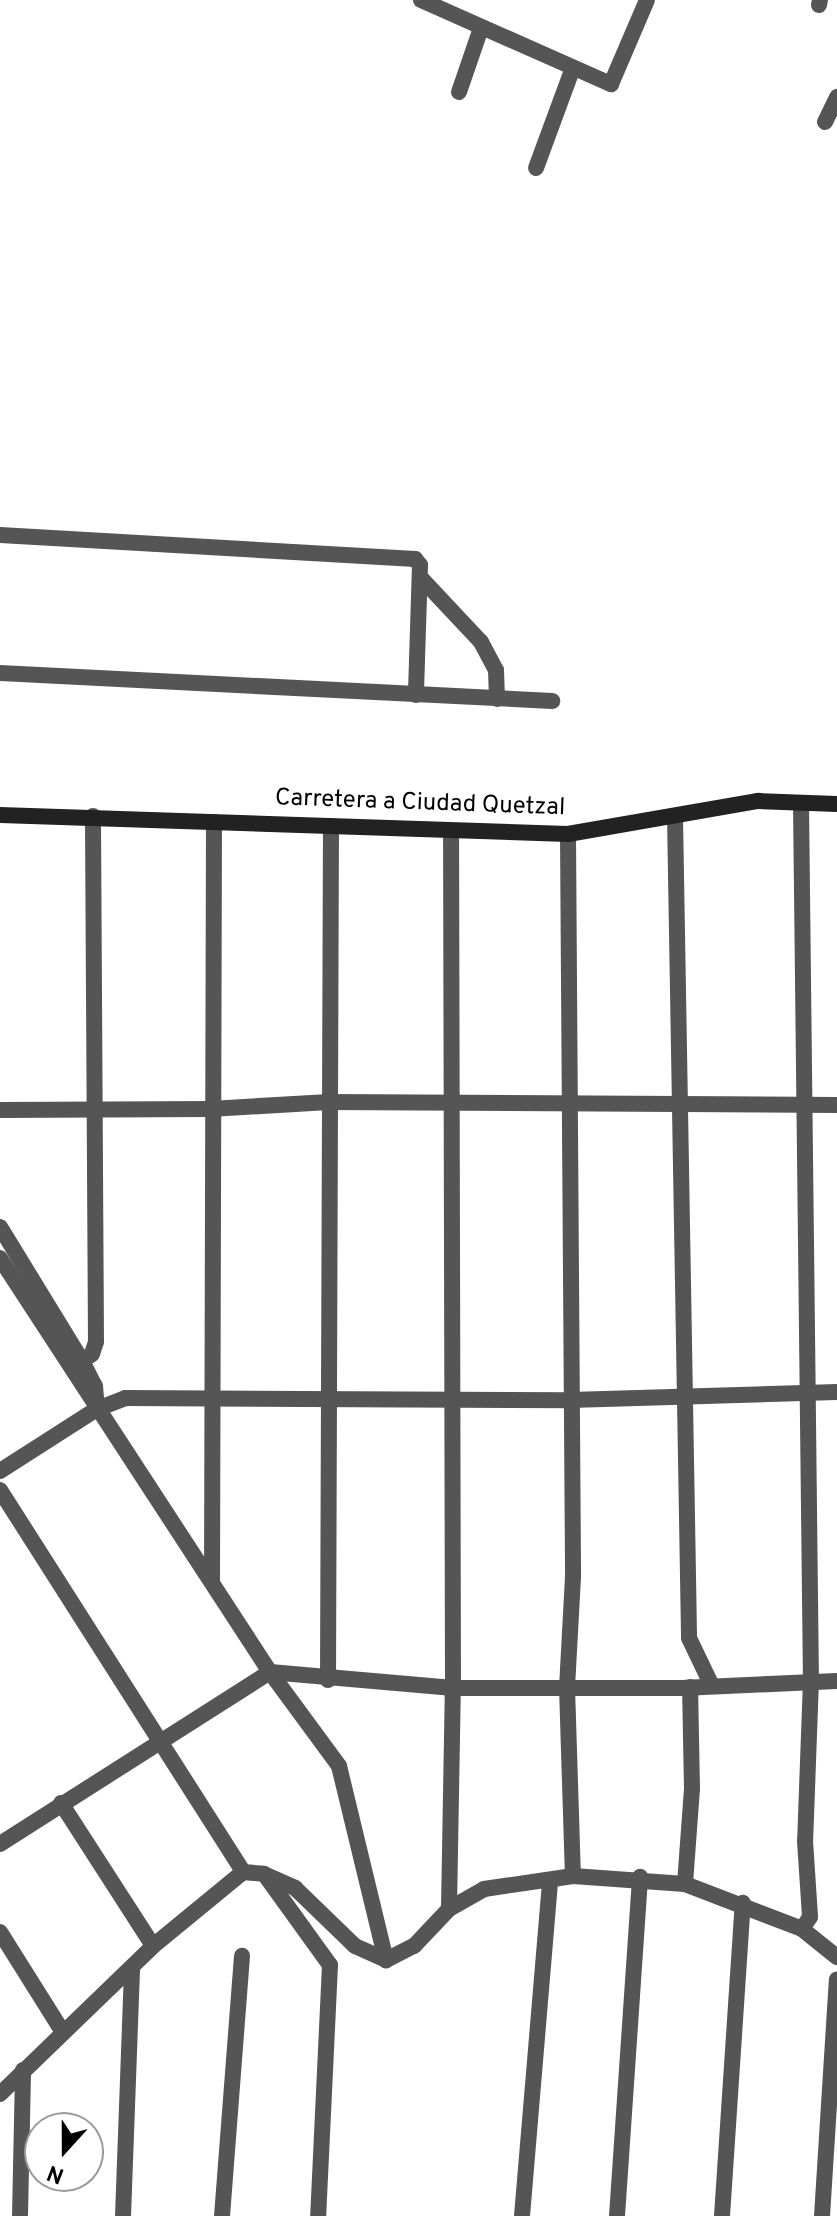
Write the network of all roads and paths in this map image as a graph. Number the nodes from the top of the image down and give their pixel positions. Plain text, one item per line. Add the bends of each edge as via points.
1 (421, 0) edge
2 (647, 0) edge
3 (481, 28) junction
4 (572, 70) junction
5 (459, 92) dead end
6 (837, 97) edge
7 (825, 122) dead end
8 (536, 168) dead end
9 (0, 535) edge
10 (420, 577) junction
11 (0, 673) edge
12 (416, 695) junction
13 (497, 699) junction
14 (552, 701) dead end
15 (801, 803) junction
16 (837, 804) edge
17 (0, 815) edge
18 (93, 816) junction
19 (675, 816) junction
20 (214, 822) junction
21 (331, 826) junction
22 (451, 833) junction
23 (568, 834) junction
24 (329, 1102) junction
25 (451, 1103) junction
26 (569, 1105) junction
27 (804, 1105) junction
28 (837, 1105) edge
29 (683, 1107) junction
30 (210, 1109) junction
31 (0, 1110) edge
32 (98, 1112) junction
33 (0, 1227) edge
34 (10, 1264) edge
35 (76, 1366) junction
36 (808, 1392) junction
37 (837, 1392) edge
38 (685, 1396) junction
39 (213, 1397) junction
40 (327, 1399) junction
41 (570, 1400) junction
42 (449, 1401) junction
43 (97, 1409) junction
44 (0, 1471) edge
45 (0, 1490) edge
46 (212, 1582) junction
47 (270, 1672) junction
48 (328, 1680) junction
49 (811, 1680) junction
50 (837, 1681) edge
51 (712, 1686) junction
52 (567, 1687) junction
53 (690, 1687) junction
54 (453, 1688) junction
55 (158, 1743) junction
56 (61, 1803) junction
57 (0, 1844) edge
58 (243, 1872) junction
59 (264, 1874) junction
60 (573, 1876) junction
61 (640, 1877) junction
62 (550, 1880) junction
63 (685, 1884) junction
64 (743, 1903) junction
65 (449, 1909) junction
66 (802, 1929) junction
67 (0, 1932) edge
68 (153, 1946) junction
69 (242, 1956) dead end
70 (837, 1957) edge
71 (386, 1960) junction
72 (132, 1967) junction
73 (837, 1979) edge
74 (62, 2031) junction
75 (23, 2070) junction
76 (0, 2094) edge
77 (20, 2216) edge
78 (123, 2216) edge
79 (222, 2216) edge
80 (318, 2216) edge
81 (522, 2216) edge
82 (617, 2216) edge
83 (722, 2216) edge
84 (822, 2216) edge

1 - 3 street
2 - 4 street via 613,84
3 - 4 street
3 - 5 street
4 - 8 street
6 - 7 street
9 - 10 street via 415,559
10 - 12 street
10 - 13 street via 481,642 496,670
11 - 12 street
12 - 13 street
13 - 14 street
15 - 16 main road, Carretera a Ciudad Quetzal
15 - 19 main road, Carretera a Ciudad Quetzal via 758,801
15 - 27 street
17 - 18 main road, Carretera a Ciudad Quetzal
18 - 20 main road, Carretera a Ciudad Quetzal
18 - 32 street
19 - 23 main road, Carretera a Ciudad Quetzal
19 - 29 street
20 - 21 main road, Carretera a Ciudad Quetzal
20 - 30 street
21 - 22 main road, Carretera a Ciudad Quetzal
21 - 24 street
22 - 23 main road, Carretera a Ciudad Quetzal
22 - 25 street
23 - 26 street
24 - 25 street
24 - 30 street
24 - 40 street
25 - 26 street
25 - 42 street
26 - 29 street
26 - 41 street
27 - 28 street
27 - 29 street
27 - 36 street
29 - 38 street
30 - 32 street
30 - 39 street
31 - 32 street
32 - 35 street via 96,1342
33 - 34 street
34 - 35 street
35 - 43 street via 95,1386
36 - 37 street
36 - 38 street
36 - 49 street
38 - 41 street
38 - 51 street via 689,1638
39 - 40 street
39 - 43 street via 125,1398
39 - 46 street
40 - 42 street
40 - 48 street
41 - 42 street
41 - 52 street via 573,1577
42 - 54 street
43 - 44 street
43 - 46 street
45 - 55 street
46 - 47 street
47 - 48 street
47 - 55 street
47 - 71 street via 339,1766
48 - 54 street
49 - 50 street
49 - 51 street
49 - 66 street via 805,1841 810,1917
51 - 53 street
52 - 53 street
52 - 54 street
52 - 60 street
53 - 63 street via 692,1789
54 - 65 street
55 - 56 street
55 - 58 street
56 - 57 street
56 - 68 street
58 - 59 street
58 - 68 street
59 - 71 street via 295,1888 355,1946
59 - 80 street via 330,1965
60 - 61 street
60 - 62 street
61 - 63 street
61 - 82 street
62 - 65 street via 484,1889
62 - 81 street
63 - 64 street
64 - 66 street
64 - 83 street
65 - 71 street via 414,1946
66 - 70 street
67 - 74 street
68 - 72 street
69 - 79 street
72 - 74 street
72 - 78 street
73 - 84 street
74 - 75 street
75 - 76 street
75 - 77 street

